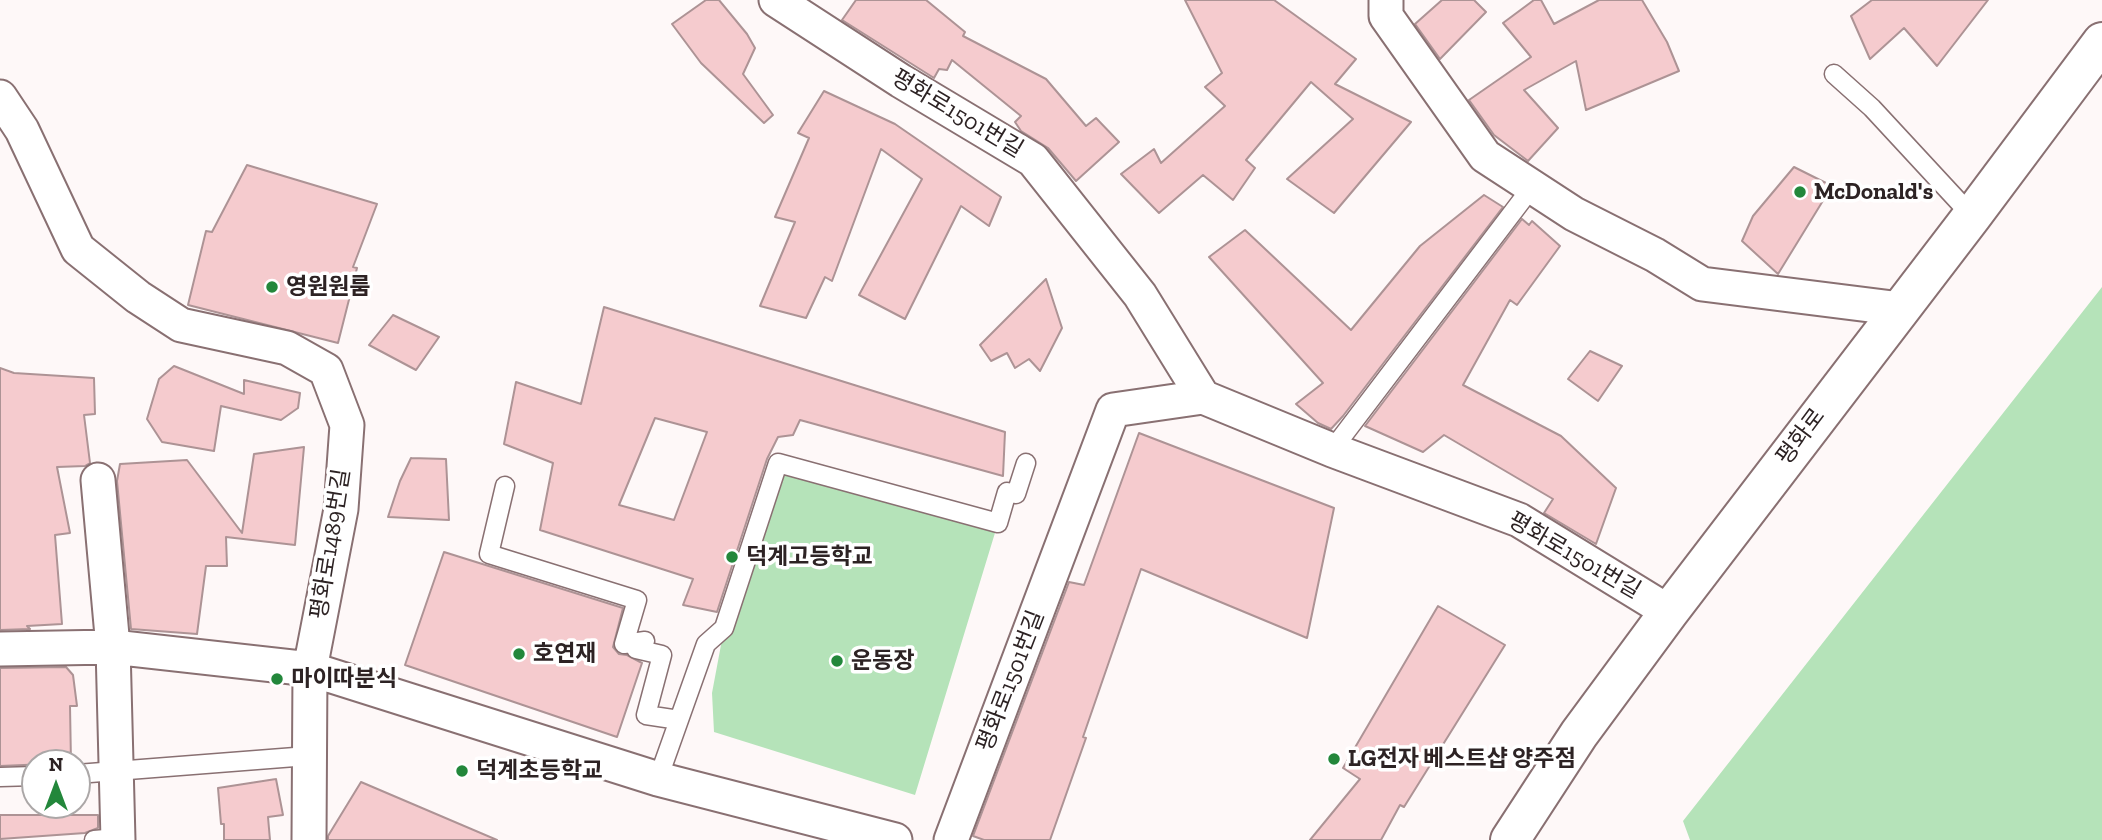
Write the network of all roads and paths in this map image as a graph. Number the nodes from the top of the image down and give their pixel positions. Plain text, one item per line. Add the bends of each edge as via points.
1 (776, 0) edge
2 (1379, 5) edge
3 (2102, 42) edge
4 (1834, 74) dead end
5 (0, 97) edge
6 (1532, 187) junction
7 (1972, 216) junction
8 (1901, 309) junction
9 (1203, 397) junction
10 (1332, 450) junction
11 (1026, 463) dead end
12 (98, 480) dead end
13 (505, 485) dead end
14 (1669, 612) junction
15 (113, 647) junction
16 (0, 649) edge
17 (310, 669) junction
18 (679, 720) junction
19 (308, 756) junction
20 (116, 772) junction
21 (91, 773) edge
22 (21, 776) edge
23 (0, 777) edge
24 (658, 779) junction
25 (110, 839) edge
26 (309, 840) edge
27 (895, 840) edge
28 (951, 840) edge
29 (1510, 840) edge

1 - 9 street, 평화로1501번길 via 1032,160 1139,295
2 - 6 street via 1485,156
3 - 7 main road, 평화로
4 - 7 lane via 1872,108
5 - 17 street, 평화로1489번길 via 22,130 78,249 138,298 181,325 287,348 326,370 347,425 341,509
6 - 8 street via 1702,284
6 - 10 lane
7 - 8 main road, 평화로
8 - 14 main road, 평화로
9 - 10 street, 평화로1501번길
9 - 28 street, 평화로1501번길 via 1113,410
10 - 14 street, 평화로1501번길 via 1519,520
11 - 18 lane via 1016,494 1007,492 998,523 778,463 724,628 706,644
12 - 15 street
13 - 18 lane via 489,554 637,600 624,644 645,641 636,649 662,655 646,715
14 - 29 main road, 평화로 via 1579,734
15 - 16 street
15 - 17 street
15 - 20 street
17 - 19 street, 평화로1489번길
17 - 24 street
18 - 24 lane
19 - 20 lane
19 - 26 street, 평화로1489번길
20 - 21 lane
20 - 25 street
22 - 23 lane
24 - 27 street

